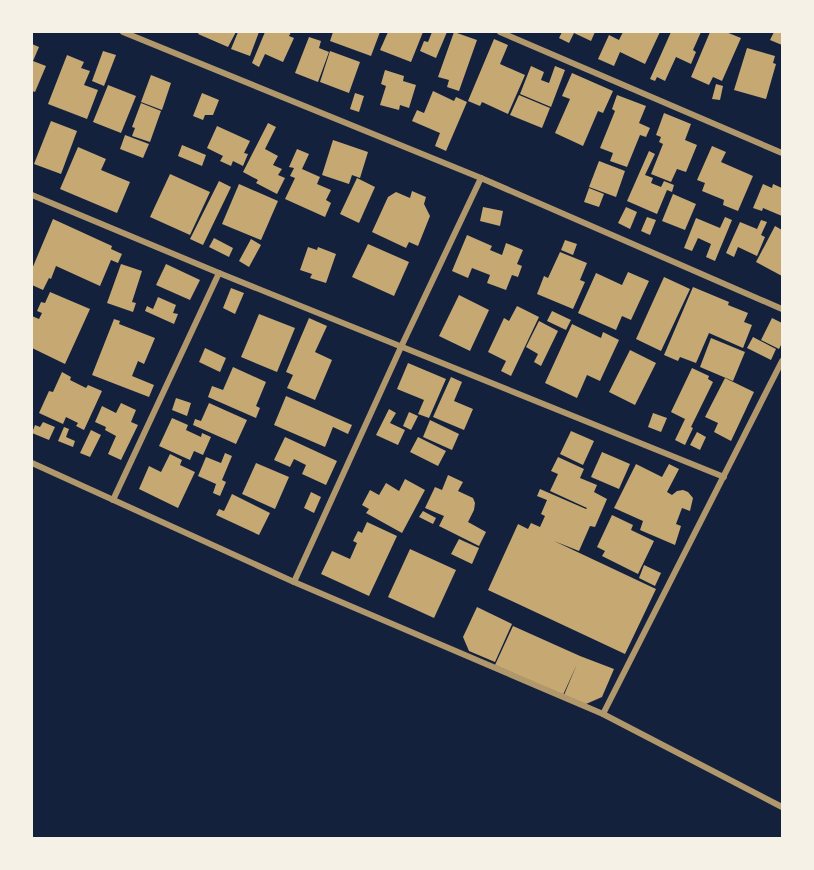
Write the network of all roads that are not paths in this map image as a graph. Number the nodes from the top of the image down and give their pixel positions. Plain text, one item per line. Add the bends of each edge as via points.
1 (123, 32) edge
2 (500, 32) edge
3 (783, 153) edge
4 (481, 178) junction
5 (32, 195) edge
6 (219, 273) junction
7 (783, 309) edge
8 (400, 347) junction
9 (783, 361) edge
10 (32, 463) edge
11 (724, 477) junction
12 (113, 500) junction
13 (294, 582) junction
14 (603, 714) junction
15 (783, 807) edge

1 - 4 street
2 - 3 street
4 - 7 street
4 - 8 street
5 - 6 street
6 - 8 street
6 - 12 street
8 - 11 street
8 - 13 street
9 - 11 street
10 - 12 street
11 - 14 street
12 - 13 street
13 - 14 street
14 - 15 street

